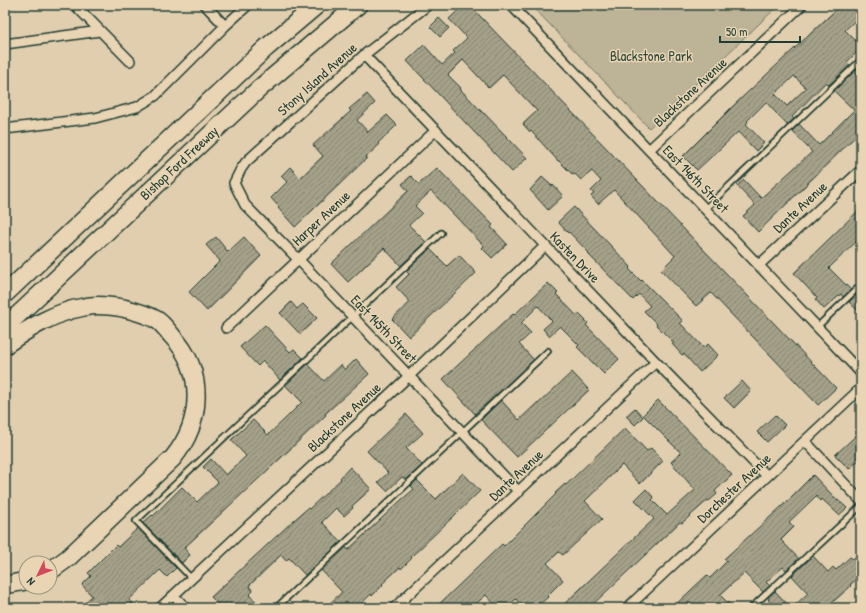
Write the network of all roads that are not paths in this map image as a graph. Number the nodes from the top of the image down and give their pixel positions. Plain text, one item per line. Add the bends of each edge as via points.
1 (75, 5) edge
2 (205, 5) edge
3 (248, 5) edge
4 (317, 5) edge
5 (358, 5) edge
6 (428, 5) edge
7 (511, 5) edge
8 (802, 5) edge
9 (225, 26) junction
10 (100, 31) junction
11 (5, 44) edge
12 (364, 55) junction
13 (861, 60) edge
14 (130, 62) dead end
15 (5, 129) edge
16 (436, 130) junction
17 (649, 150) junction
18 (861, 170) edge
19 (234, 182) joint
20 (705, 209) junction
21 (441, 233) dead end
22 (545, 246) junction
23 (298, 259) junction
24 (759, 266) junction
25 (861, 284) edge
26 (5, 294) edge
27 (352, 317) junction
28 (5, 327) edge
29 (817, 327) junction
30 (226, 328) dead end
31 (5, 345) edge
32 (548, 351) dead end
33 (656, 362) junction
34 (861, 373) edge
35 (409, 376) junction
36 (861, 388) edge
37 (462, 432) junction
38 (805, 441) junction
39 (767, 476) junction
40 (519, 492) junction
41 (861, 501) edge
42 (861, 506) edge
43 (58, 565) edge
44 (192, 579) junction
45 (18, 582) edge
46 (5, 584) edge
47 (174, 596) junction
48 (160, 608) edge
49 (186, 608) edge
50 (276, 608) edge
51 (394, 608) edge
52 (628, 608) edge
53 (751, 608) edge

1 - 10 street
2 - 9 street
3 - 9 street
4 - 26 highway, Bishop Ford Freeway via 266,48
5 - 28 highway, Bishop Ford Freeway via 260,88
6 - 12 street, Stony Island Avenue
7 - 17 street, East 146th Street
8 - 17 street, Blackstone Avenue
9 - 15 street via 155,96 138,107 95,118
10 - 11 street
10 - 14 street
12 - 16 street, Kasten Drive
12 - 19 street, Stony Island Avenue via 246,162
13 - 20 lane
16 - 22 street, Kasten Drive
16 - 23 street, Harper Avenue
17 - 20 street, East 146th Street
18 - 24 street, Dante Avenue
19 - 23 street, East 145th Street via 244,205
20 - 24 street, East 146th Street
21 - 27 lane
22 - 33 street, Kasten Drive
22 - 35 street, Blackstone Avenue
23 - 27 street, East 145th Street
23 - 30 street, Harper Avenue
24 - 29 street, East 146th Street
25 - 29 lane
27 - 35 street, East 145th Street
27 - 44 lane via 136,521
29 - 34 street, East 146th Street
31 - 43 highway via 25,330 56,315 85,306 112,306 139,311 158,321 176,339 186,354 194,375 196,407 182,446 173,458
32 - 37 lane
33 - 39 street, Kasten Drive
33 - 40 street, Dante Avenue
35 - 37 street, East 145th Street
35 - 44 street, Blackstone Avenue
36 - 38 street, Dorchester Avenue
37 - 40 street, East 145th Street
37 - 50 lane
38 - 39 street, Dorchester Avenue
38 - 41 street
39 - 52 street, Dorchester Avenue
40 - 51 street, Dante Avenue
42 - 53 lane
44 - 47 street, Blackstone Avenue
45 - 46 highway
47 - 48 street, Blackstone Avenue
47 - 49 street

